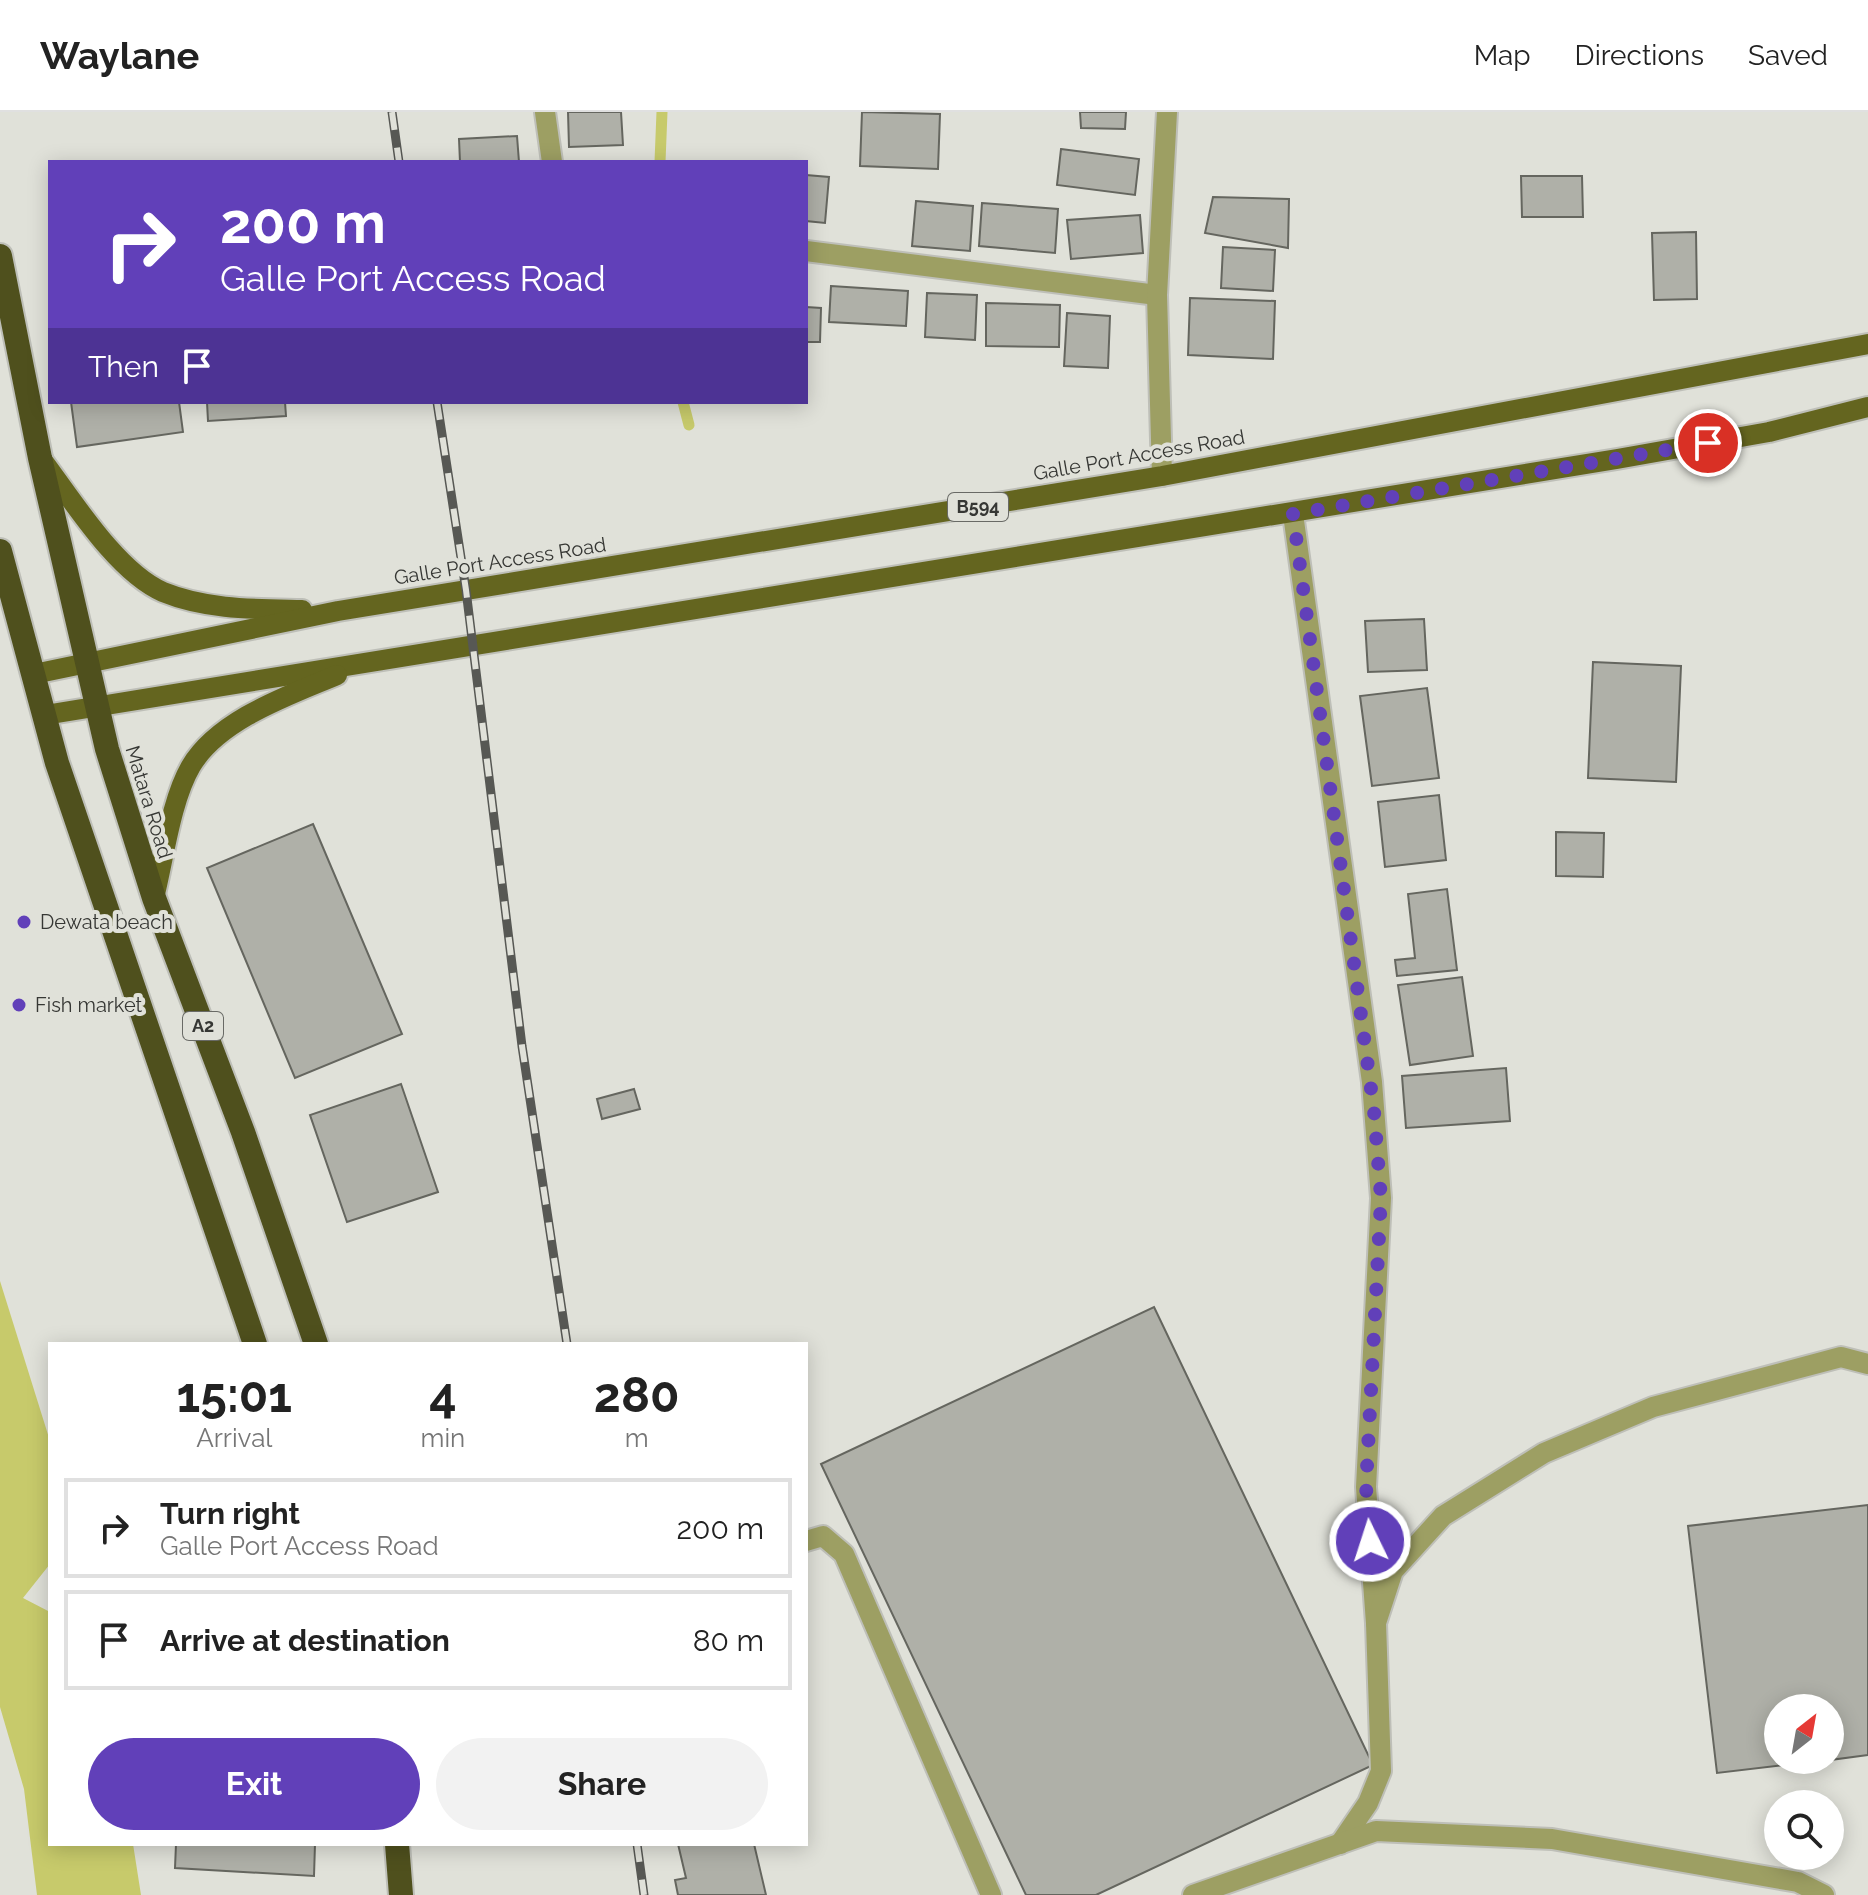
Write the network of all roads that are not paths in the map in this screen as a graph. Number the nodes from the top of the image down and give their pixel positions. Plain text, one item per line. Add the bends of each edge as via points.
1 (545, 112) edge
2 (1167, 112) edge
3 (552, 160) edge
4 (808, 251) edge
5 (0, 256) edge
6 (1157, 295) junction
7 (1868, 344) edge
8 (1868, 407) edge
9 (40, 458) junction
10 (1162, 476) junction
11 (1293, 514) junction
12 (0, 551) edge
13 (338, 611) junction
14 (370, 661) junction
15 (86, 663) junction
16 (34, 674) junction
17 (96, 707) junction
18 (45, 715) junction
19 (154, 898) junction
20 (254, 1342) edge
21 (315, 1342) edge
22 (1868, 1364) edge
23 (808, 1540) edge
24 (1376, 1623) junction
25 (1340, 1844) junction
26 (397, 1846) edge
27 (401, 1895) edge
28 (991, 1895) edge
29 (1193, 1895) edge
30 (1824, 1895) edge

1 - 3 street
2 - 6 street
4 - 6 street
5 - 9 highway, Matara Road / A2
6 - 10 street
7 - 10 main road, Galle Port Access Road / B594
8 - 11 main road via 1769,432
9 - 13 main road via 136,575 163,592 227,608
9 - 15 highway, Matara Road / A2
10 - 13 main road, Galle Port Access Road / B594
11 - 14 main road
11 - 24 street via 1374,1111 1381,1198 1366,1487
12 - 16 highway
13 - 15 main road, Galle Port Access Road / B594
14 - 17 main road
14 - 19 main road via 258,708 203,750 183,783
15 - 16 main road, Galle Port Access Road
15 - 17 highway, Matara Road / A2
16 - 18 highway
17 - 18 main road
17 - 19 highway, Matara Road / A2
18 - 20 highway
19 - 21 highway, Matara Road / A2
22 - 24 street via 1841,1357 1653,1407 1544,1453 1443,1516 1393,1571
23 - 28 street via 823,1536 844,1554
24 - 25 street via 1381,1771 1368,1803
25 - 29 street
25 - 30 street via 1376,1831 1552,1839 1798,1882
26 - 27 highway

